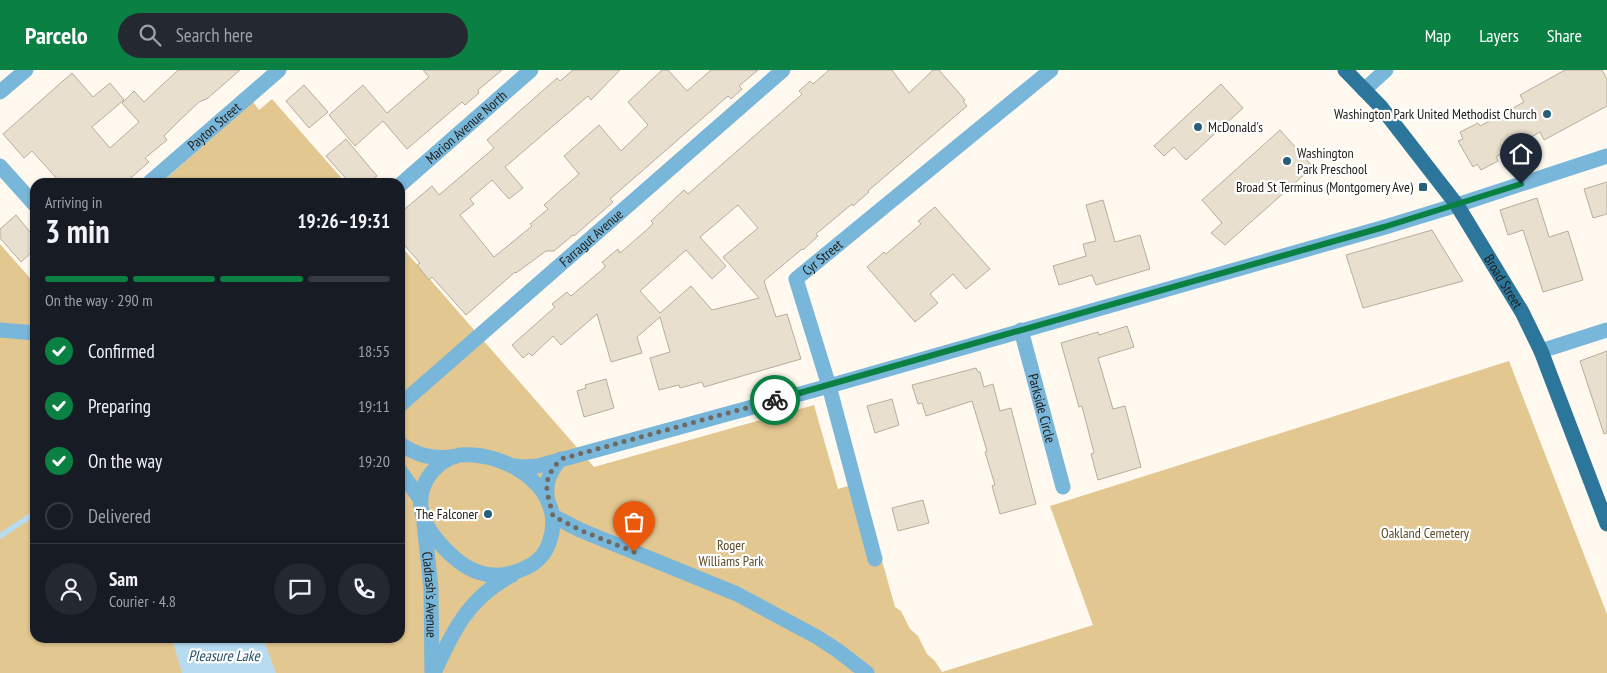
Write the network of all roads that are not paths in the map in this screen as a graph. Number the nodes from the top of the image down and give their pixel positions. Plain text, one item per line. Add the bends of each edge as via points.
1 (26, 70) edge
2 (279, 70) edge
3 (531, 70) edge
4 (783, 70) edge
5 (1051, 70) edge
6 (1345, 70) edge
7 (1386, 70) edge
8 (1364, 90) junction
9 (0, 92) edge
10 (1607, 148) edge
11 (1607, 156) edge
12 (0, 166) edge
13 (1573, 167) junction
14 (155, 178) edge
15 (405, 181) edge
16 (30, 199) edge
17 (1457, 205) junction
18 (0, 330) edge
19 (1021, 330) junction
20 (1607, 330) edge
21 (30, 333) edge
22 (1541, 351) junction
23 (829, 386) junction
24 (405, 401) edge
25 (405, 447) edge
26 (460, 455) junction
27 (561, 459) junction
28 (513, 466) junction
29 (405, 478) edge
30 (1063, 486) dead end
31 (421, 500) junction
32 (1604, 505) edge
33 (550, 510) junction
34 (423, 517) junction
35 (1607, 524) edge
36 (875, 559) dead end
37 (528, 568) junction
38 (433, 673) edge
39 (867, 673) edge

1 - 9 street
2 - 14 street, Payton Street
3 - 15 street, Marion Avenue North
4 - 24 street, Farragut Avenue
5 - 23 street, Cyr Street via 796,279
6 - 8 main road, Broad Street
7 - 8 street
8 - 17 main road, Broad Street via 1381,107
10 - 13 street
11 - 13 street
12 - 16 street
13 - 17 street
17 - 19 street
17 - 22 main road, Broad Street via 1522,312
18 - 21 street
19 - 23 street
19 - 30 street, Parkside Circle
20 - 22 street
22 - 32 main road, Broad Street
23 - 27 street
23 - 36 street, Cyr Street
25 - 26 street via 427,457
26 - 28 street via 489,457
26 - 31 street via 447,459 432,471
27 - 28 street via 532,467
27 - 33 street via 548,478 546,492
28 - 33 street via 535,483
29 - 31 street
31 - 34 street
32 - 35 main road, Broad Street
33 - 37 street via 552,532 548,547
33 - 39 street via 580,530 737,594 816,637
34 - 37 street via 442,545 471,570 501,575
34 - 38 street, Cladrash's Avenue via 431,588
37 - 38 street, Cladrash's Avenue via 493,586 471,606 454,630

